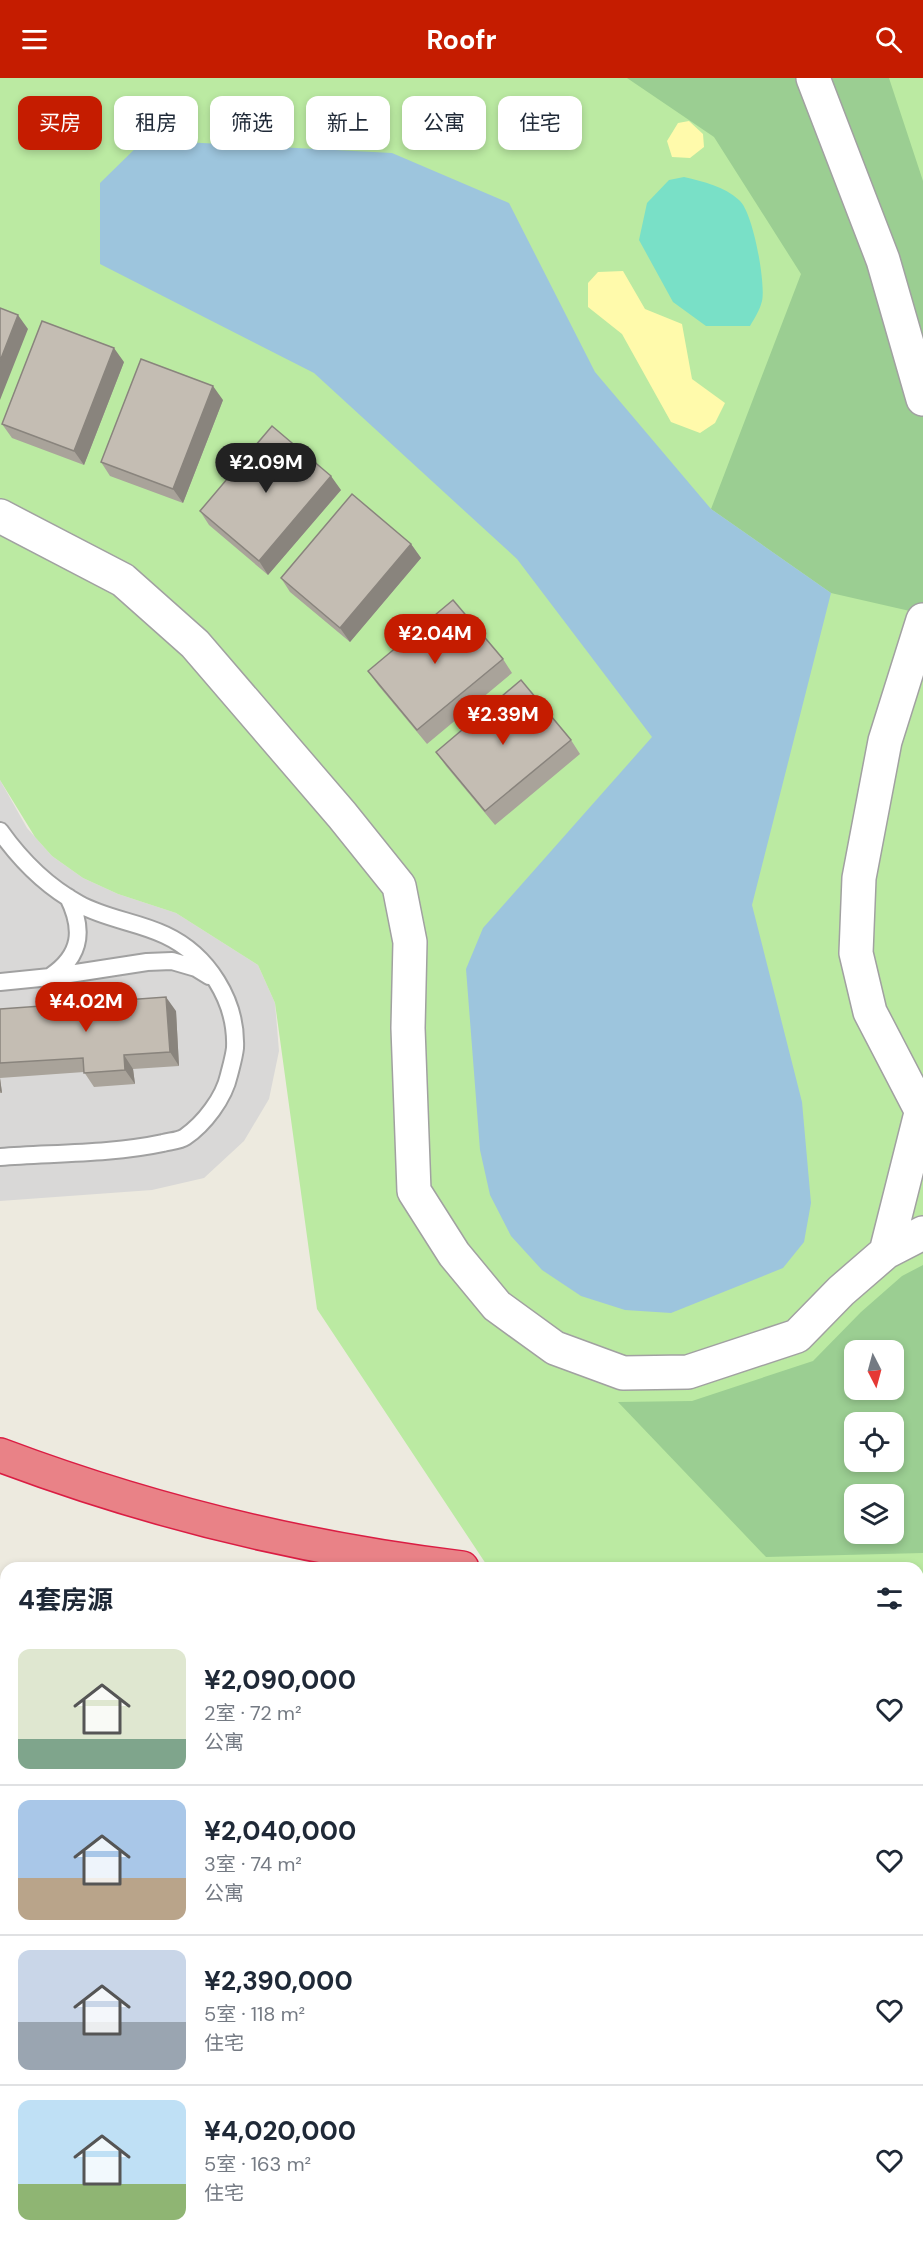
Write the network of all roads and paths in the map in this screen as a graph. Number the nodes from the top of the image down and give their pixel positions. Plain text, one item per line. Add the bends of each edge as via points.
1 (813, 78) edge
2 (923, 399) edge
3 (0, 516) edge
4 (923, 620) edge
5 (0, 831) edge
6 (68, 897) junction
7 (50, 977) junction
8 (218, 981) junction
9 (0, 982) edge
10 (922, 1113) edge
11 (0, 1157) edge
12 (923, 1233) edge
13 (885, 1252) junction
14 (0, 1455) edge
15 (417, 1562) edge

1 - 2 street via 883,260
3 - 13 street via 123,580 195,644 399,886 410,942 408,1028 414,1191 454,1254 497,1306 555,1348 623,1373 688,1372 797,1336
4 - 10 street via 885,741 859,878 856,953 870,1012
5 - 6 lane via 32,870
6 - 7 lane via 79,932 75,951 65,967
6 - 8 lane via 165,935 195,954
7 - 8 lane via 172,961 196,968
7 - 9 lane
8 - 11 lane via 231,1014 235,1049 227,1083 209,1114 184,1138 146,1146
10 - 13 street
12 - 13 street
14 - 15 highway via 108,1493 183,1514 293,1540

